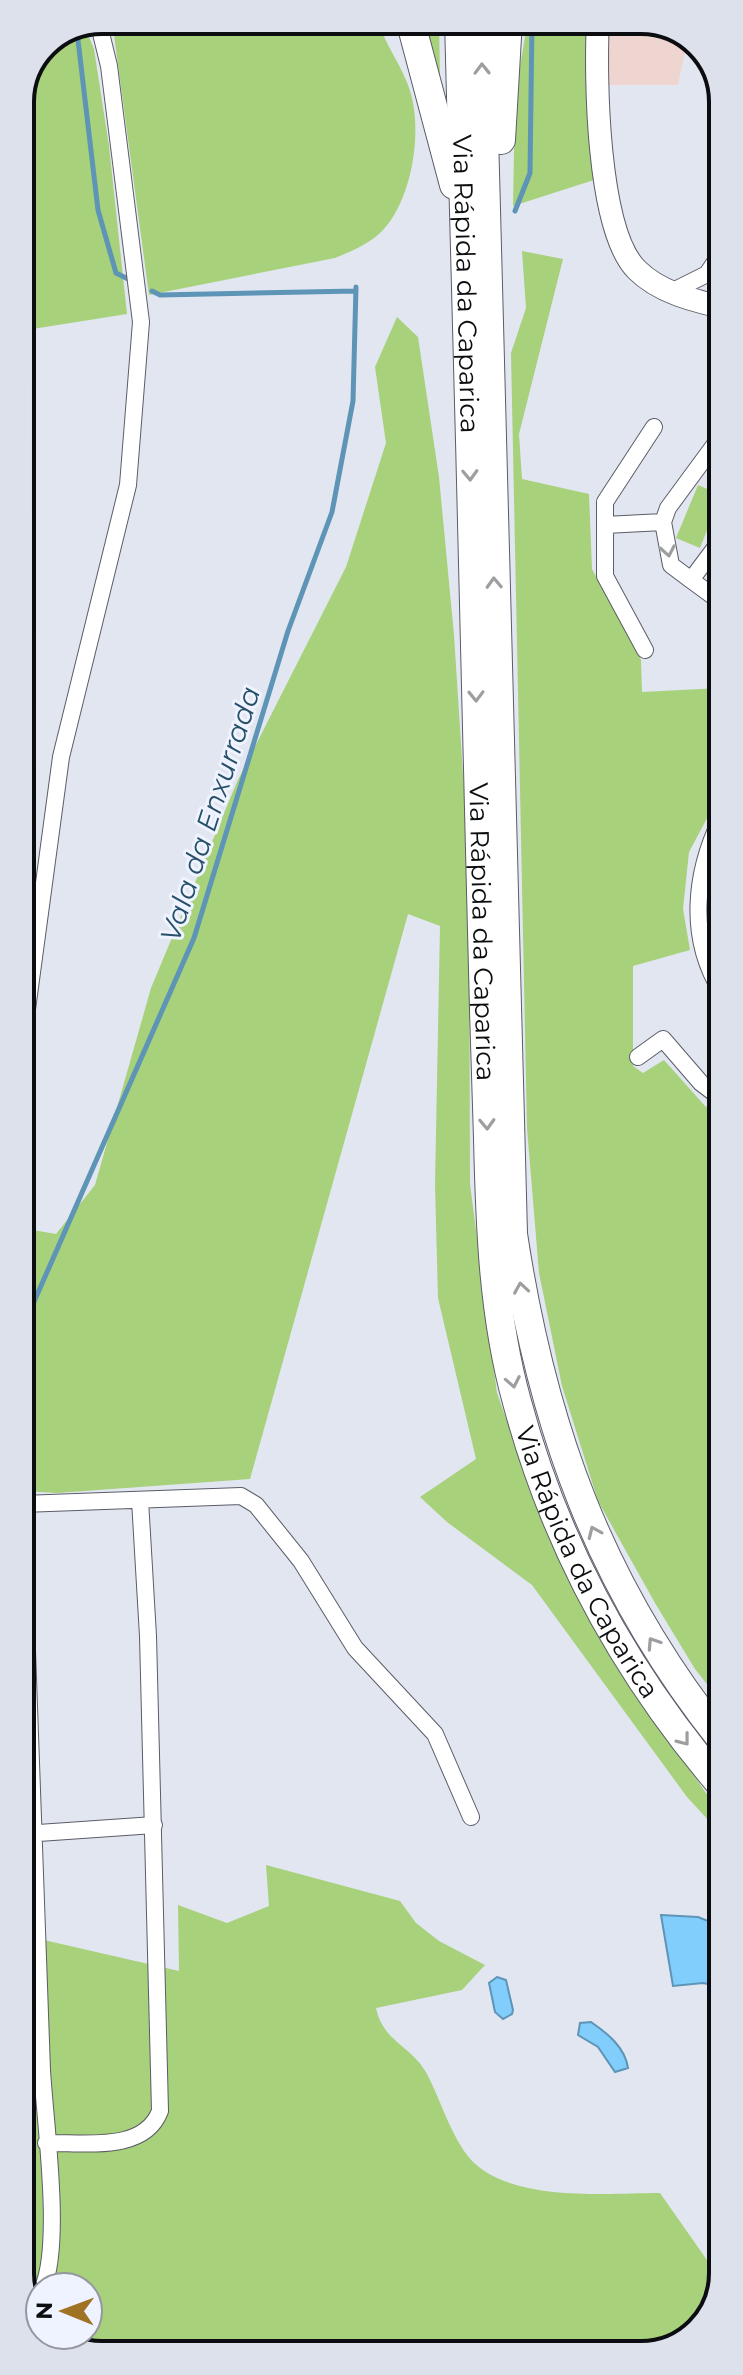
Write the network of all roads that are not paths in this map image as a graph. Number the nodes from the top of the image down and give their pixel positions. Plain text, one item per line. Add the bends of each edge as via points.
1 (101, 34) edge
2 (413, 34) edge
3 (460, 34) edge
4 (481, 34) edge
5 (507, 34) edge
6 (597, 34) edge
7 (476, 226) junction
8 (709, 271) edge
9 (671, 292) junction
10 (709, 303) edge
11 (654, 427) dead end
12 (709, 452) edge
13 (663, 522) junction
14 (605, 525) junction
15 (709, 556) edge
16 (691, 580) junction
17 (709, 593) edge
18 (645, 650) dead end
19 (709, 848) edge
20 (34, 957) edge
21 (709, 966) edge
22 (638, 1057) dead end
23 (709, 1089) edge
24 (140, 1500) junction
25 (34, 1504) edge
26 (709, 1721) edge
27 (709, 1769) edge
28 (471, 1817) dead end
29 (154, 1825) junction
30 (34, 1834) edge
31 (34, 1948) edge
32 (46, 2143) junction
33 (45, 2271) edge

1 - 20 street via 141,322 128,485 61,757
2 - 7 highway via 431,109
3 - 7 highway, Via Rápida da Caparica
7 -> 4 highway, Via Rápida da Caparica
5 - 7 highway via 501,147
6 - 9 street via 595,70 615,233 638,271
26 -> 7 highway, Via Rápida da Caparica via 645,1630 601,1548 543,1392 525,1314 513,1234
7 -> 27 highway, Via Rápida da Caparica via 487,1129 501,1323 516,1401 553,1511 586,1584 640,1677
8 - 9 street
9 - 10 street
11 - 14 street via 605,502
12 - 13 street
13 - 14 street
13 -> 16 street via 671,565
14 - 18 street via 605,576
15 - 16 street
16 - 17 street
19 - 21 street via 697,911
22 - 23 street via 663,1039
24 - 25 street
24 - 28 street via 241,1496 256,1505 301,1561 355,1648 435,1734
24 - 29 street
29 - 30 street
29 - 32 street via 160,2111 154,2127 134,2140
31 - 32 street
32 - 33 street via 52,2198

